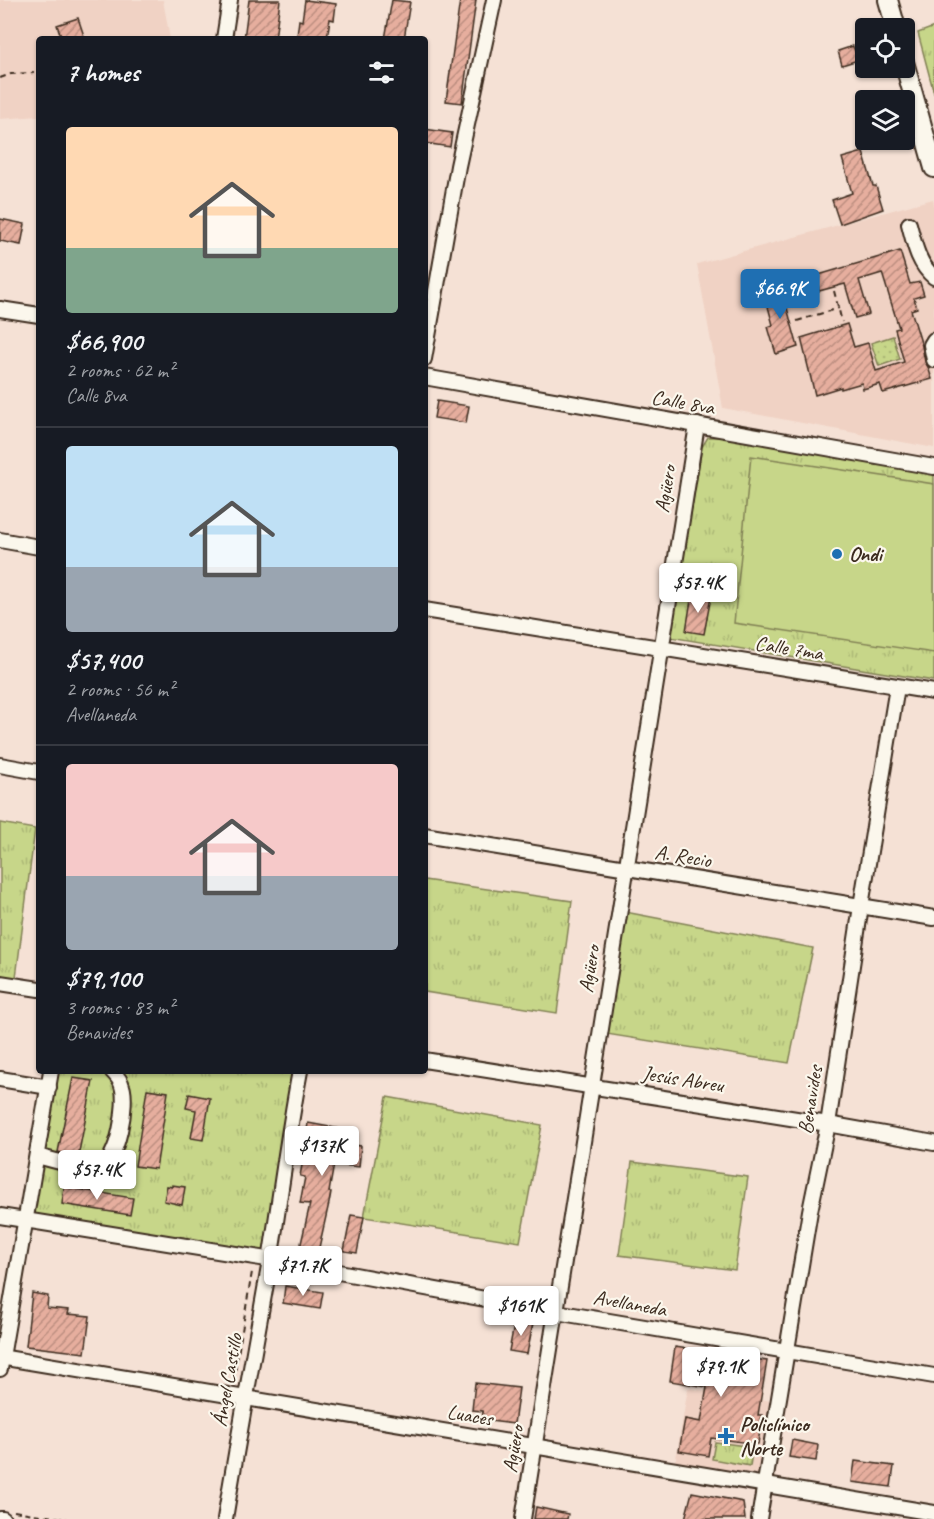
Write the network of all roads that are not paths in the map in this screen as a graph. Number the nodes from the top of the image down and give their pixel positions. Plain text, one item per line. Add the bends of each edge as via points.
1 (230, 0) edge
2 (494, 0) edge
3 (888, 0) edge
4 (893, 18) edge
5 (224, 36) edge
6 (909, 78) edge
7 (934, 168) edge
8 (909, 224) dead end
9 (934, 277) edge
10 (0, 309) edge
11 (36, 315) edge
12 (428, 337) edge
13 (934, 340) edge
14 (934, 360) edge
15 (428, 378) edge
16 (697, 425) junction
17 (934, 467) edge
18 (0, 540) edge
19 (36, 546) edge
20 (428, 611) edge
21 (661, 649) junction
22 (897, 687) junction
23 (934, 692) edge
24 (0, 765) edge
25 (36, 771) edge
26 (428, 836) edge
27 (627, 868) junction
28 (861, 906) junction
29 (934, 918) edge
30 (0, 983) edge
31 (36, 989) edge
32 (428, 1061) edge
33 (51, 1074) edge
34 (114, 1074) edge
35 (299, 1074) edge
36 (0, 1079) edge
37 (592, 1086) junction
38 (49, 1087) junction
39 (828, 1124) junction
40 (934, 1143) edge
41 (36, 1156) junction
42 (0, 1216) edge
43 (25, 1221) junction
44 (270, 1259) junction
45 (556, 1312) junction
46 (787, 1351) junction
47 (1, 1361) edge
48 (934, 1376) edge
49 (245, 1398) junction
50 (535, 1447) junction
51 (764, 1484) junction
52 (934, 1513) edge
53 (225, 1519) edge
54 (523, 1519) edge
55 (759, 1519) edge

1 - 5 street
2 - 12 street
3 - 4 main road
6 - 7 main road
8 - 9 street via 919,257
10 - 11 street
13 - 14 street
15 - 16 street, Calle 8va
16 - 17 street, Calle 8va
16 - 21 street, Agüero
18 - 19 street
20 - 21 street, Calle 7ma
21 - 22 street, Calle 7ma
21 - 27 street, Agüero
22 - 23 street, Calle 7ma
22 - 28 street, Benavides
24 - 25 street
26 - 27 street, A. Recio
27 - 28 street, A. Recio
27 - 37 street, Agüero
28 - 29 street, A. Recio
28 - 39 street, Benavides
30 - 31 street
32 - 37 street, Jesús Abreu
33 - 38 street
34 - 41 street via 122,1086 124,1107 120,1132 108,1161 100,1168 87,1168
35 - 44 street, Ángel Castillo
36 - 38 street
37 - 39 street, Jesús Abreu
37 - 45 street, Agüero
38 - 41 street
39 - 40 street, Jesús Abreu
39 - 46 street, Benavides
41 - 43 street
42 - 43 street, Avellaneda
43 - 44 street, Avellaneda
43 - 47 street
44 - 45 street, Avellaneda
44 - 49 street, Ángel Castillo
45 - 46 street, Avellaneda
45 - 50 street, Agüero
46 - 48 street, Avellaneda
46 - 51 street, Benavides
47 - 49 street, Luaces
49 - 50 street, Luaces
49 - 53 street, Ángel Castillo
50 - 51 street, Luaces
50 - 54 street, Agüero
51 - 52 street, Luaces
51 - 55 street, Benavides

